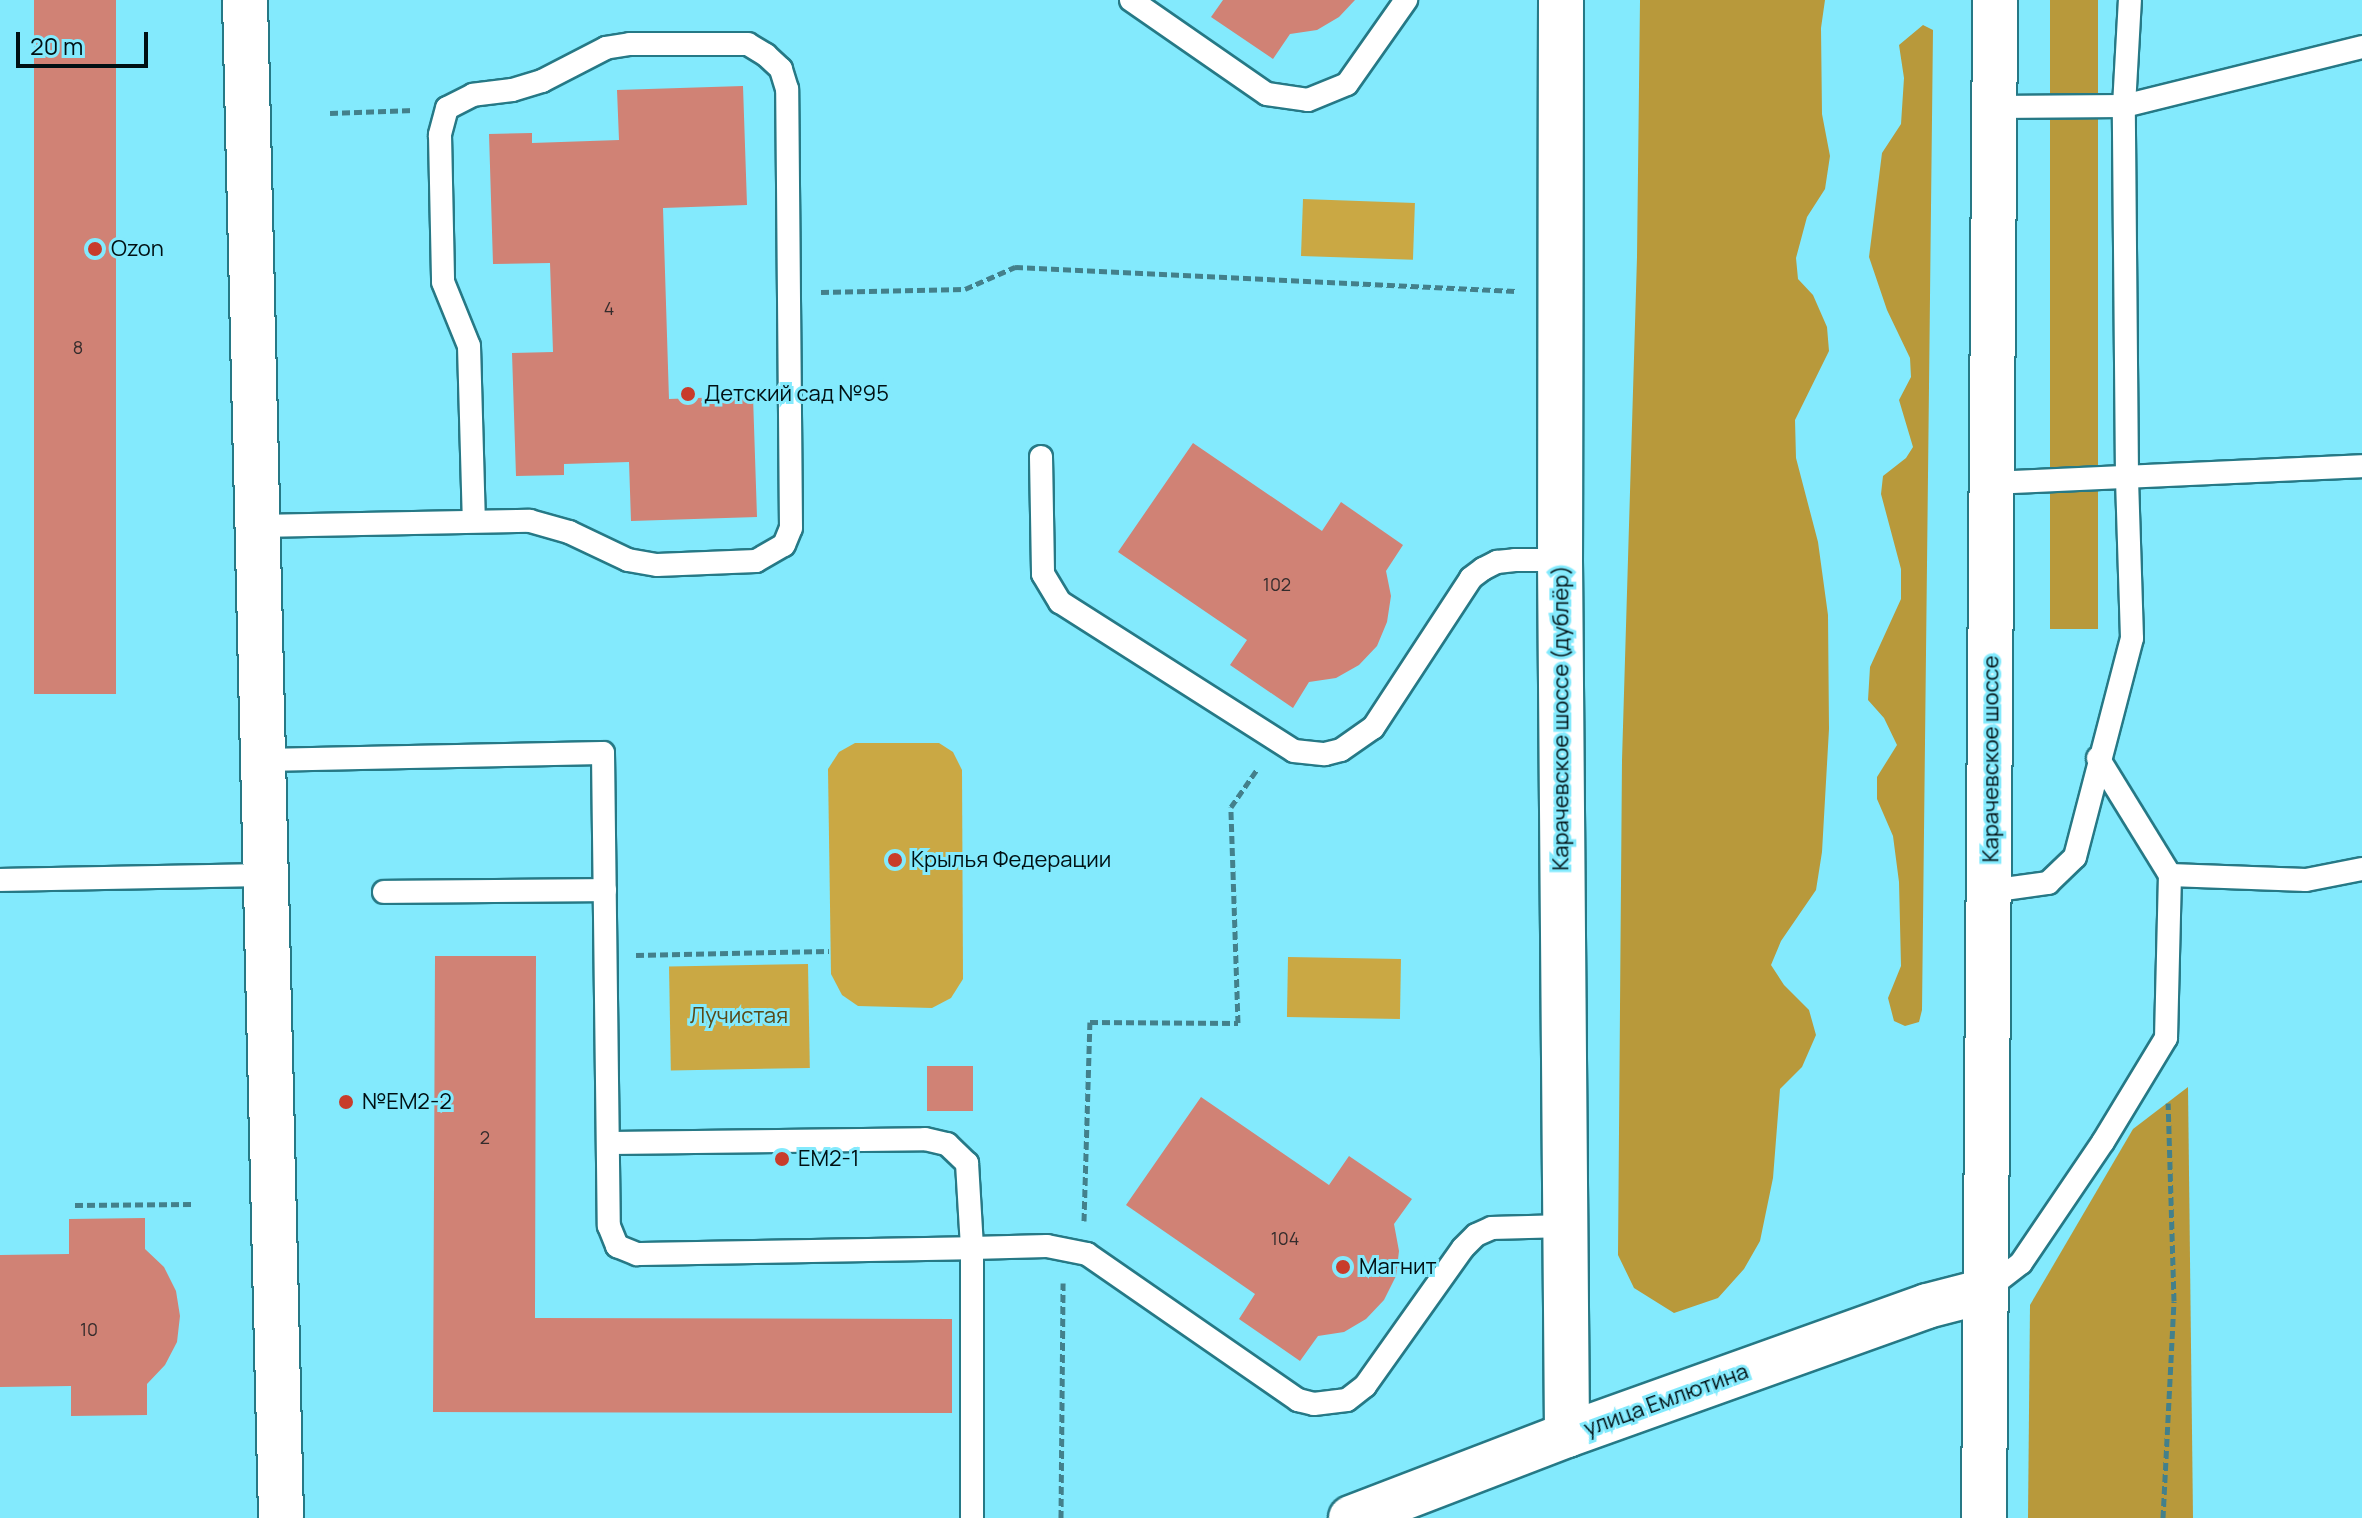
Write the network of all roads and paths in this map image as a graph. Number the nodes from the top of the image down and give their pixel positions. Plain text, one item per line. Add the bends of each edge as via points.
1 (245, 0) edge
2 (1131, 0) edge
3 (1406, 0) edge
4 (1561, 0) edge
5 (1995, 0) edge
6 (2130, 0) edge
7 (2362, 47) edge
8 (2124, 106) junction
9 (1994, 107) junction
10 (447, 108) junction
11 (330, 113) dead end
12 (1515, 291) dead end
13 (789, 293) junction
14 (1041, 457) dead end
15 (2362, 466) edge
16 (2127, 477) junction
17 (1991, 483) junction
18 (474, 521) junction
19 (258, 526) junction
20 (1560, 560) junction
21 (1276, 743) junction
22 (2098, 758) junction
23 (263, 760) junction
24 (2362, 869) edge
25 (266, 875) junction
26 (2170, 875) junction
27 (0, 880) edge
28 (605, 890) junction
29 (1990, 891) junction
30 (384, 892) dead end
31 (829, 951) dead end
32 (607, 955) junction
33 (2166, 1038) junction
34 (611, 1143) junction
35 (192, 1204) dead end
36 (75, 1205) dead end
37 (1565, 1226) junction
38 (972, 1248) junction
39 (1074, 1249) junction
40 (1985, 1291) junction
41 (1567, 1435) junction
42 (281, 1518) edge
43 (972, 1518) edge
44 (1061, 1518) edge
45 (1351, 1518) edge
46 (1984, 1518) edge
47 (2163, 1518) edge

1 - 19 main road
2 - 3 lane via 1267,94 1308,100 1347,84
4 - 20 main road, Карачевское шоссе (дублёр)
5 - 9 main road, Карачевское шоссе
6 - 8 lane
7 - 8 lane
8 - 9 lane
8 - 16 lane
9 - 17 main road, Карачевское шоссе
10 - 11 path
10 - 13 lane via 473,95 542,81 606,48 748,44 781,69 787,89
10 - 18 lane via 440,135 443,282 469,346
12 - 13 path via 1015,267 965,289
13 - 18 lane via 791,528 784,545 772,555 756,561 657,565 628,560 569,532 530,521
14 - 21 lane via 1043,574 1060,602
15 - 16 lane
16 - 17 lane
16 - 22 lane via 2132,638
17 - 29 main road, Карачевское шоссе
18 - 19 lane
19 - 23 main road
20 - 21 lane via 1497,562 1471,578 1373,728 1358,742 1325,754
20 - 37 main road, Карачевское шоссе (дублёр)
21 - 39 path via 1231,807 1238,1023 1090,1022 1085,1219
22 - 26 lane
22 - 29 lane via 2075,857 2048,883
23 - 25 main road
23 - 28 lane via 603,753
24 - 26 lane via 2306,880
25 - 27 lane
25 - 42 main road
26 - 33 lane
28 - 30 lane
28 - 32 lane
29 - 40 main road, Карачевское шоссе
31 - 32 path
32 - 34 lane
33 - 40 lane via 2021,1263
33 - 47 path via 2174,1301
34 - 38 lane via 939,1141 967,1163
34 - 38 lane via 609,1226 617,1246 637,1254
35 - 36 path
37 - 39 lane via 1492,1228 1476,1235 1365,1386 1347,1400 1330,1403 1298,1400
37 - 41 main road, Карачевское шоссе (дублёр)
38 - 39 lane
38 - 43 lane
39 - 44 path via 1061,1291
40 - 41 main road, улица Емлютина via 1927,1306
40 - 46 main road, Карачевское шоссе
41 - 45 main road, улица Емлютина

